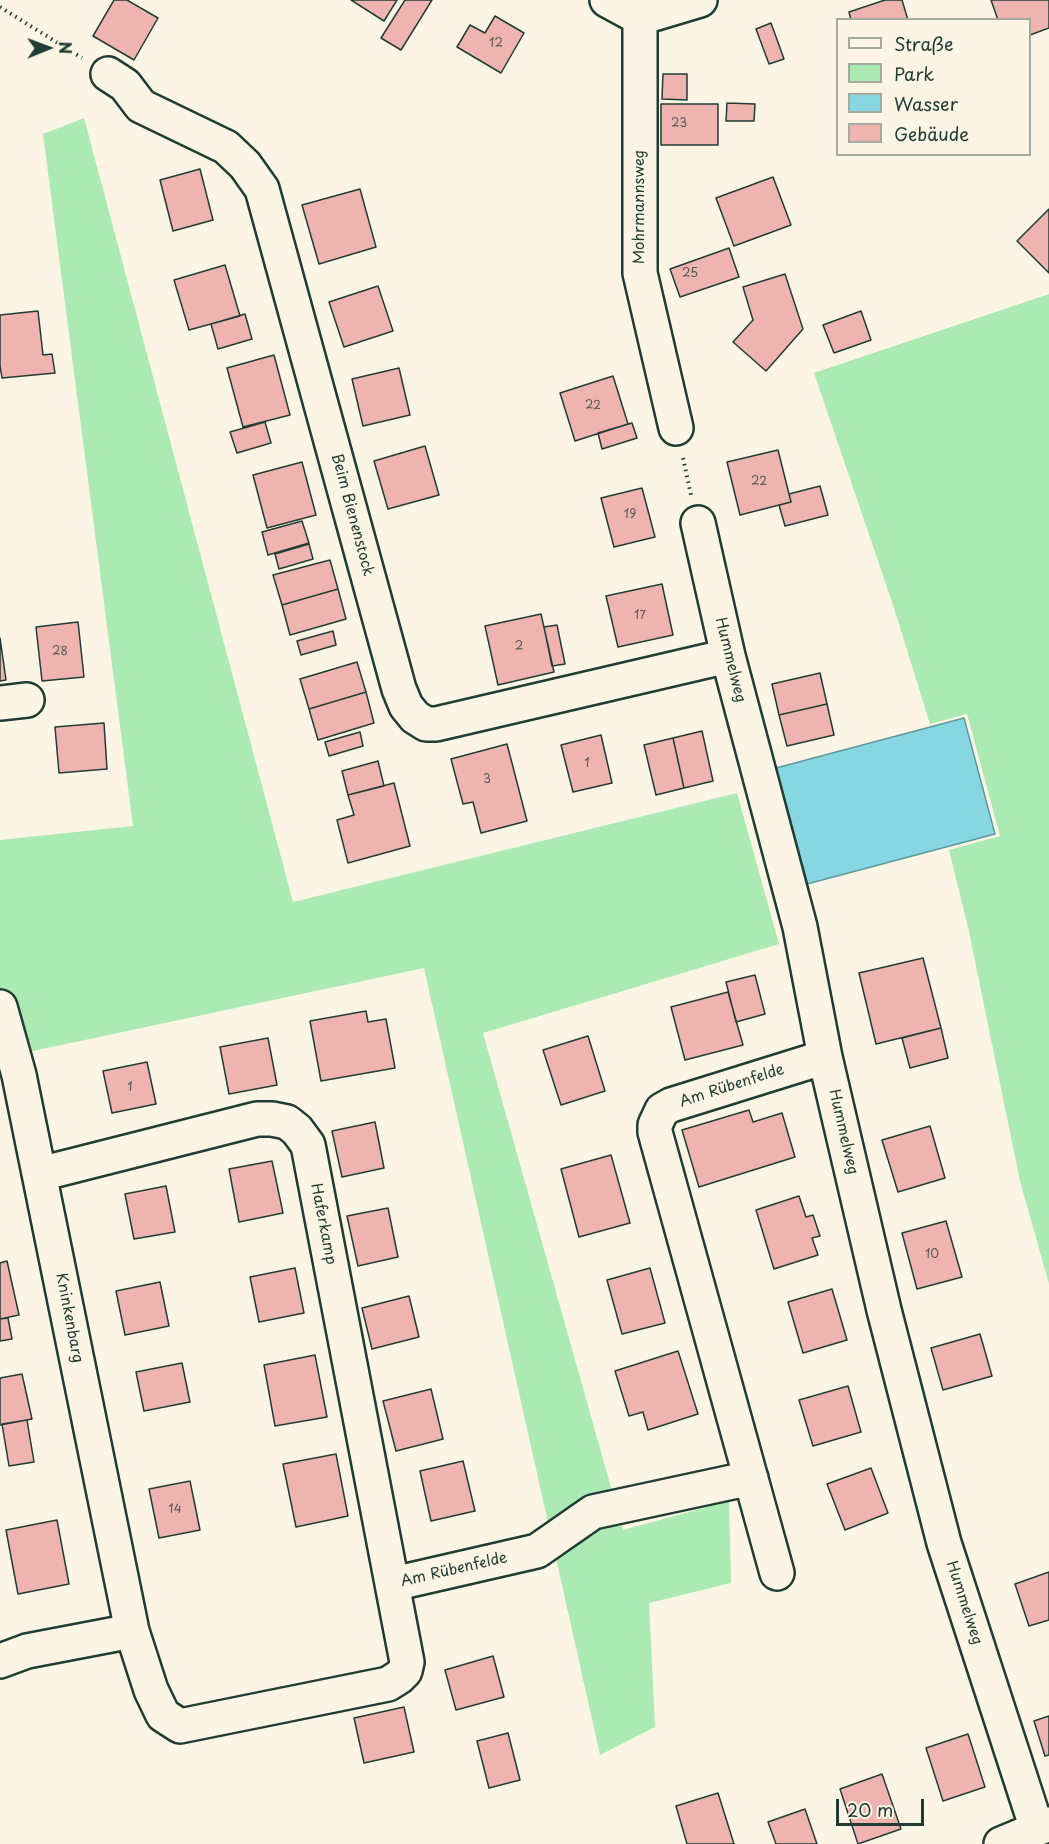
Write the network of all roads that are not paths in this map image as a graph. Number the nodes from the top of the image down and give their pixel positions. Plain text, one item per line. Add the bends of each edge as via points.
1 (607, 0) edge
2 (700, 0) edge
3 (640, 18) junction
4 (108, 74) road end
5 (676, 429) road end
6 (698, 523) road end
7 (728, 656) junction
8 (0, 1007) edge
9 (825, 1057) junction
10 (40, 1174) junction
11 (751, 1478) junction
12 (777, 1573) dead end
13 (393, 1584) junction
14 (132, 1631) junction
15 (13, 1656) edge
16 (143, 1666) joint
17 (1043, 1826) edge
18 (1001, 1844) edge

1 - 3 street
2 - 3 street
3 - 5 street, Mohrmannsweg via 640,273
4 - 7 street, Beim Bienenstock via 125,85 141,106 226,147 262,189 399,689 415,717 426,724 436,724
6 - 7 street, Hummelweg
7 - 9 street, Hummelweg via 800,927
8 - 10 street, Kninkenbarg
9 - 11 street, Am Rübenfelde via 671,1106 663,1110 655,1125
9 - 17 street, Hummelweg via 944,1543
10 - 13 street, Haferkamp via 257,1119 287,1122 297,1130 308,1145
10 - 14 street, Kninkenbarg
11 - 12 street, Am Rübenfelde
11 - 13 street, Am Rübenfelde via 593,1512 537,1551
13 - 16 street, Am Rübenfelde via 407,1662 405,1671 388,1684 180,1726 163,1715
14 - 15 street
14 - 16 street, Kninkenbarg
17 - 18 street

